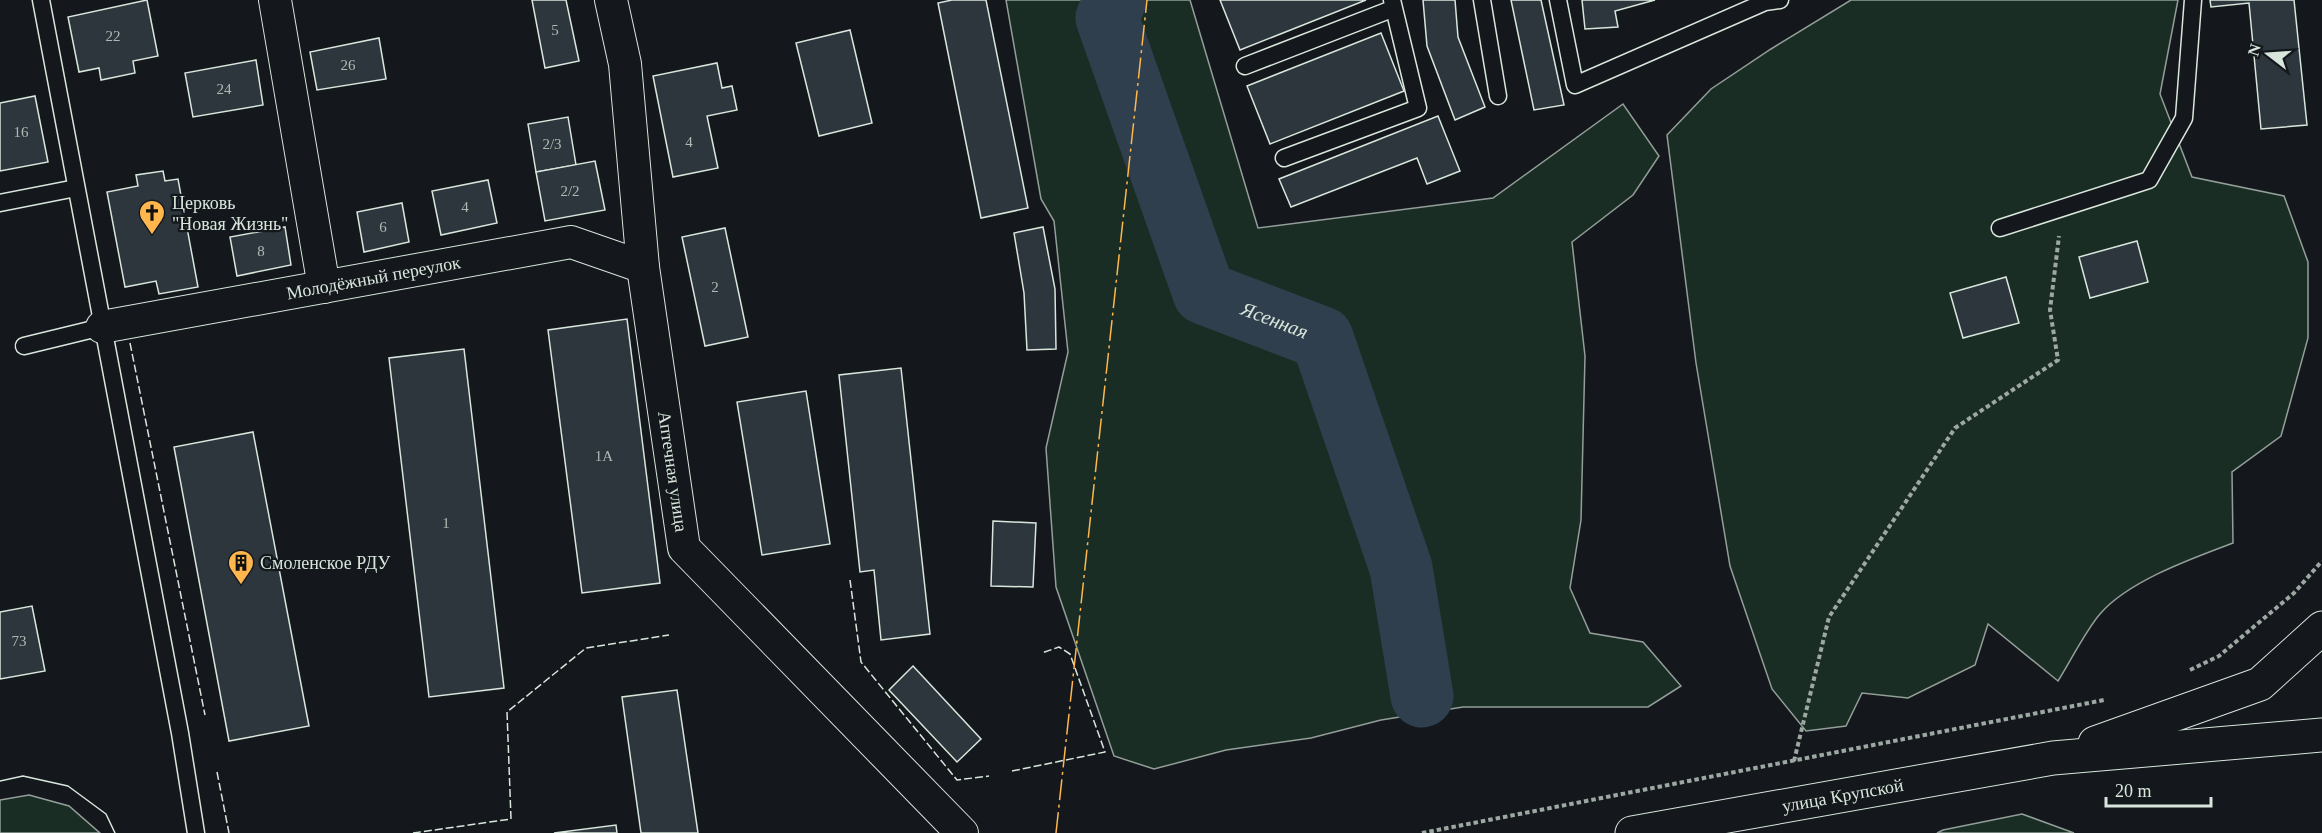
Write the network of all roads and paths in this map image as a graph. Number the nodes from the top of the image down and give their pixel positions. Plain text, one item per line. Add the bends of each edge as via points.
1 (40, 0) edge
2 (275, 0) edge
3 (611, 0) edge
4 (1482, 0) edge
5 (1558, 0) edge
6 (1780, 0) edge
7 (2193, 0) edge
8 (1392, 4) edge
9 (1245, 66) dead end
10 (1498, 96) dead end
11 (1284, 158) dead end
12 (76, 188) junction
13 (0, 203) edge
14 (2062, 208) junction
15 (2001, 228) dead end
16 (643, 267) junction
17 (324, 287) junction
18 (102, 327) junction
19 (24, 346) dead end
20 (2322, 561) edge
21 (2322, 628) edge
22 (2189, 670) dead end
23 (2105, 700) dead end
24 (2322, 735) edge
25 (2054, 758) junction
26 (1794, 761) junction
27 (196, 833) edge
28 (962, 833) edge
29 (1422, 833) edge
30 (1632, 833) edge

1 - 12 lane
2 - 17 street
3 - 16 street, Аптечная улица via 625,64
4 - 10 lane
5 - 6 lane via 1575,85 1765,2
7 - 14 lane via 2184,118 2149,180
8 - 9 lane
8 - 11 lane via 1418,108
12 - 13 lane
12 - 18 lane
14 - 15 lane
14 - 26 path via 2050,310 2058,360 1955,428 1829,617
16 - 17 street, Молодёжный переулок via 571,242
16 - 28 street, Аптечная улица via 684,548
17 - 18 street, Молодёжный переулок
18 - 19 lane
18 - 27 lane
20 - 22 path via 2294,593 2219,656
21 - 25 main road, улица Крупской via 2260,684
23 - 26 path
24 - 25 main road, улица Крупской
25 - 30 main road, улица Крупской
26 - 29 path

